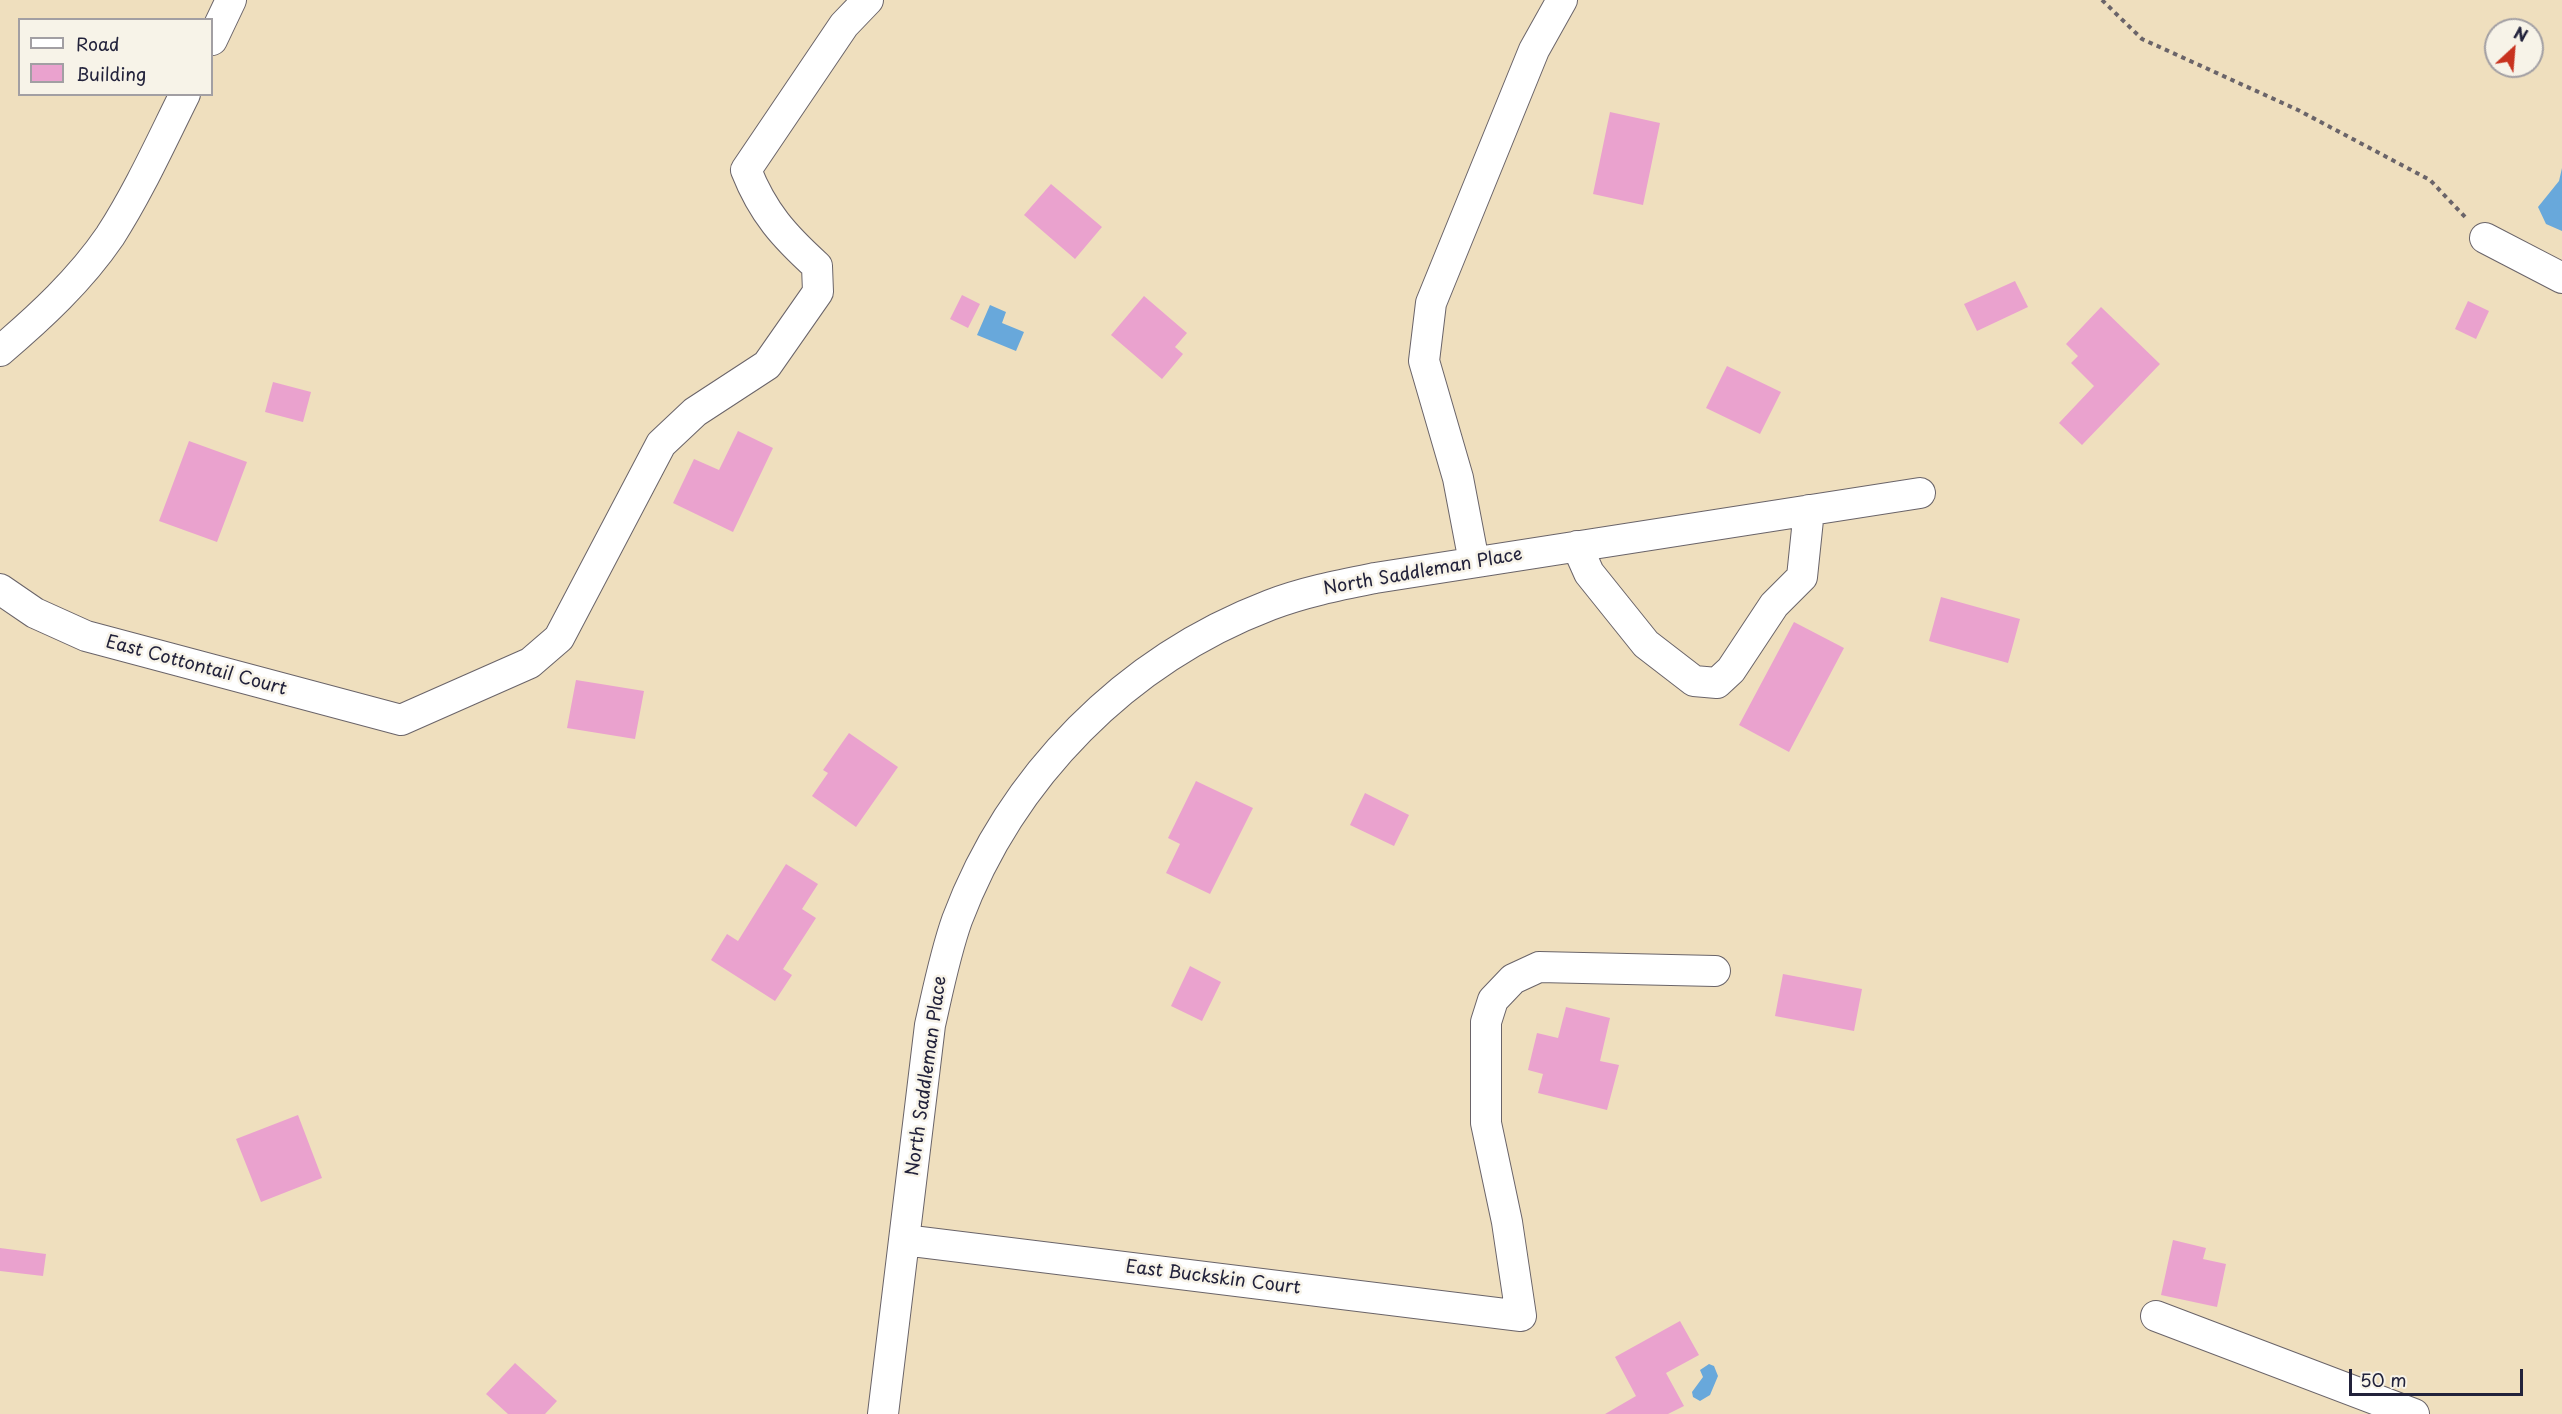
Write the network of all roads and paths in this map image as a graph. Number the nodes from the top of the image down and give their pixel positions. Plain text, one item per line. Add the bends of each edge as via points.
1 (231, 0) edge
2 (868, 0) edge
3 (1562, 0) edge
4 (2102, 0) edge
5 (213, 38) edge
6 (184, 96) edge
7 (2485, 238) joint
8 (2562, 278) edge
9 (0, 351) edge
10 (1920, 493) dead end
11 (1809, 510) junction
12 (1577, 546) junction
13 (1474, 562) junction
14 (0, 590) edge
15 (1715, 971) dead end
16 (904, 1240) junction
17 (2157, 1316) dead end
18 (883, 1414) edge
19 (2414, 1414) edge

1 - 5 street
2 - 14 street, East Cottontail Court via 844,25 747,170 757,198 787,238 817,266 818,292 767,365 695,412 661,444 559,638 530,663 401,720 86,636 35,613
3 - 13 street via 1534,50 1431,303 1424,361 1458,478
4 - 7 path via 2142,39 2298,110 2430,180
6 - 9 street via 137,191 109,237 38,319
7 - 8 street
10 - 11 street, North Saddleman Place
11 - 12 street, North Saddleman Place
11 - 12 street via 1802,577 1774,605 1731,670 1717,683 1694,681 1646,644 1589,573
12 - 13 street, North Saddleman Place
13 - 16 street, North Saddleman Place via 1322,589 1221,626 1130,684 1070,738 1047,765 1004,824 978,871 941,972 930,1025
15 - 16 street, East Buckskin Court via 1539,968 1513,979 1493,1000 1486,1022 1486,1123 1521,1316
16 - 18 street, North Saddleman Place
17 - 19 street

